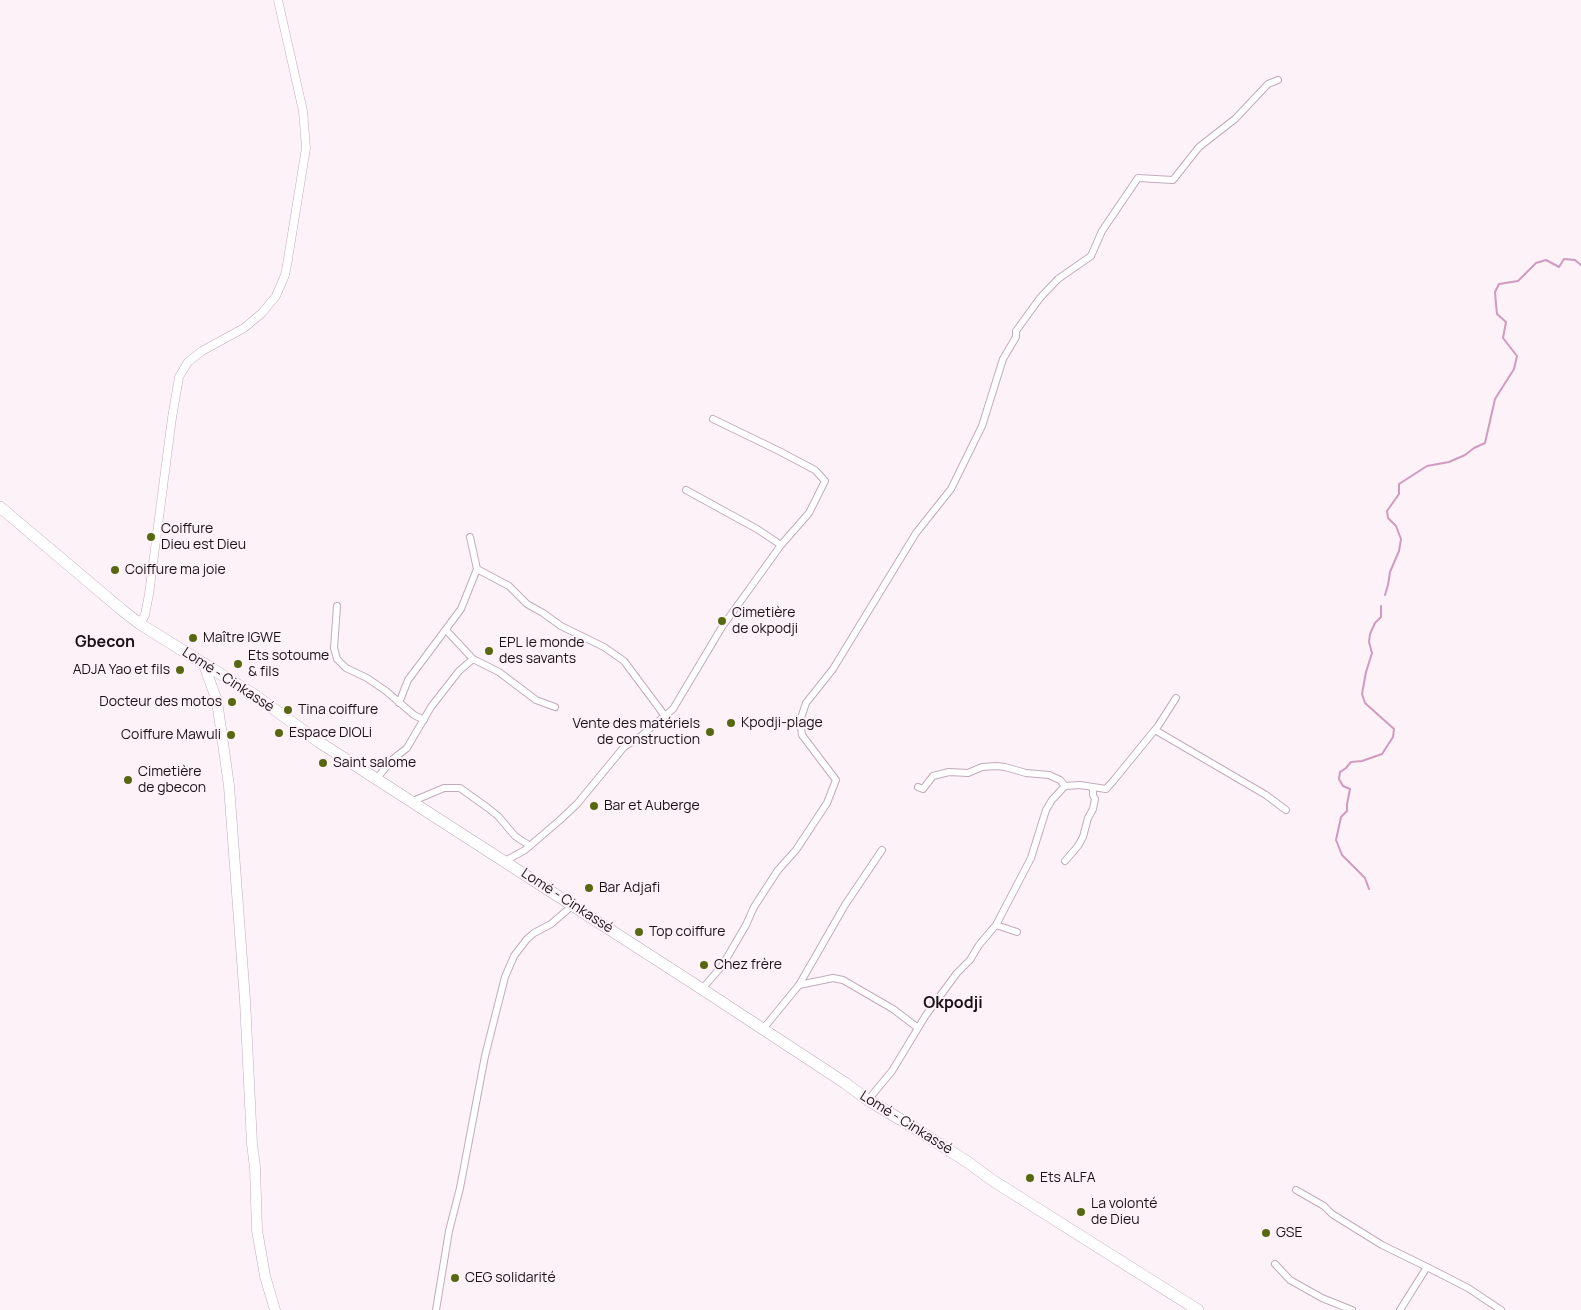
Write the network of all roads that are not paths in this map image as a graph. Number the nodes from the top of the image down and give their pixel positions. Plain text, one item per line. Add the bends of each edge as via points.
1 (278, 0) edge
2 (1278, 80) dead end
3 (713, 419) dead end
4 (686, 490) dead end
5 (0, 507) edge
6 (470, 538) dead end
7 (781, 545) junction
8 (477, 569) junction
9 (337, 606) dead end
10 (140, 624) junction
11 (446, 630) junction
12 (473, 659) junction
13 (204, 665) junction
14 (1176, 698) dead end
15 (399, 703) junction
16 (555, 706) dead end
17 (665, 716) junction
18 (424, 720) junction
19 (1156, 730) junction
20 (377, 778) junction
21 (1065, 786) junction
22 (918, 787) dead end
23 (1093, 787) junction
24 (413, 802) junction
25 (1286, 810) dead end
26 (530, 846) junction
27 (882, 850) dead end
28 (505, 861) junction
29 (1066, 861) dead end
30 (573, 905) junction
31 (996, 926) junction
32 (1017, 932) dead end
33 (799, 985) junction
34 (702, 989) junction
35 (918, 1028) junction
36 (763, 1030) junction
37 (868, 1100) junction
38 (1296, 1190) dead end
39 (1275, 1264) dead end
40 (1427, 1267) junction
41 (275, 1310) edge
42 (436, 1310) edge
43 (1198, 1310) edge
44 (1352, 1310) edge
45 (1400, 1310) edge
46 (1501, 1310) edge

1 - 10 street via 303,111 306,148 288,265 276,296 262,313 244,328 202,351 188,362 179,377 148,599
2 - 34 street via 1268,84 1235,119 1200,147 1173,180 1138,178 1102,231 1091,256 1058,279 1016,331 982,426 951,489 916,533 833,669 806,704 800,721 802,735 836,780 831,794 796,850 778,870 754,907 722,966
3 - 7 street via 815,470 825,481 809,513
4 - 7 street
5 - 10 highway, Lomé - Cinkassé
6 - 8 street
7 - 17 street via 722,627 673,709
8 - 11 street via 461,609
8 - 17 street via 509,586 527,604 561,626 604,646 624,661
9 - 15 street via 334,648 337,659
10 - 13 highway, Lomé - Cinkassé
11 - 12 street
11 - 15 street via 408,680
12 - 16 street via 498,672 536,700
12 - 18 street via 459,671
13 - 20 highway, Lomé - Cinkassé
13 - 41 main road via 217,702 230,786 257,1230
14 - 19 street
15 - 18 street
17 - 26 street via 624,746 577,804
18 - 20 street via 407,748
19 - 23 street via 1106,789
19 - 25 street
20 - 24 highway, Lomé - Cinkassé
21 - 22 street via 1049,775 996,766 968,773 949,772 933,776 923,788
21 - 23 street
21 - 31 street via 1046,810 1031,858
23 - 29 street via 1093,809 1083,837
24 - 26 street via 444,788 460,788 498,816 515,836
24 - 28 highway, Lomé - Cinkassé
26 - 28 street
27 - 33 street via 845,905
28 - 30 highway, Lomé - Cinkassé
30 - 34 highway, Lomé - Cinkassé
30 - 42 street via 527,939 514,956 505,977 485,1056
31 - 32 street
31 - 35 street
33 - 35 street via 833,978 843,980
33 - 36 street
34 - 36 highway, Lomé - Cinkassé
35 - 37 street via 892,1071
36 - 37 highway, Lomé - Cinkassé
37 - 43 highway, Lomé - Cinkassé
38 - 40 street via 1382,1245
39 - 44 street via 1290,1280
40 - 45 street
40 - 46 street

